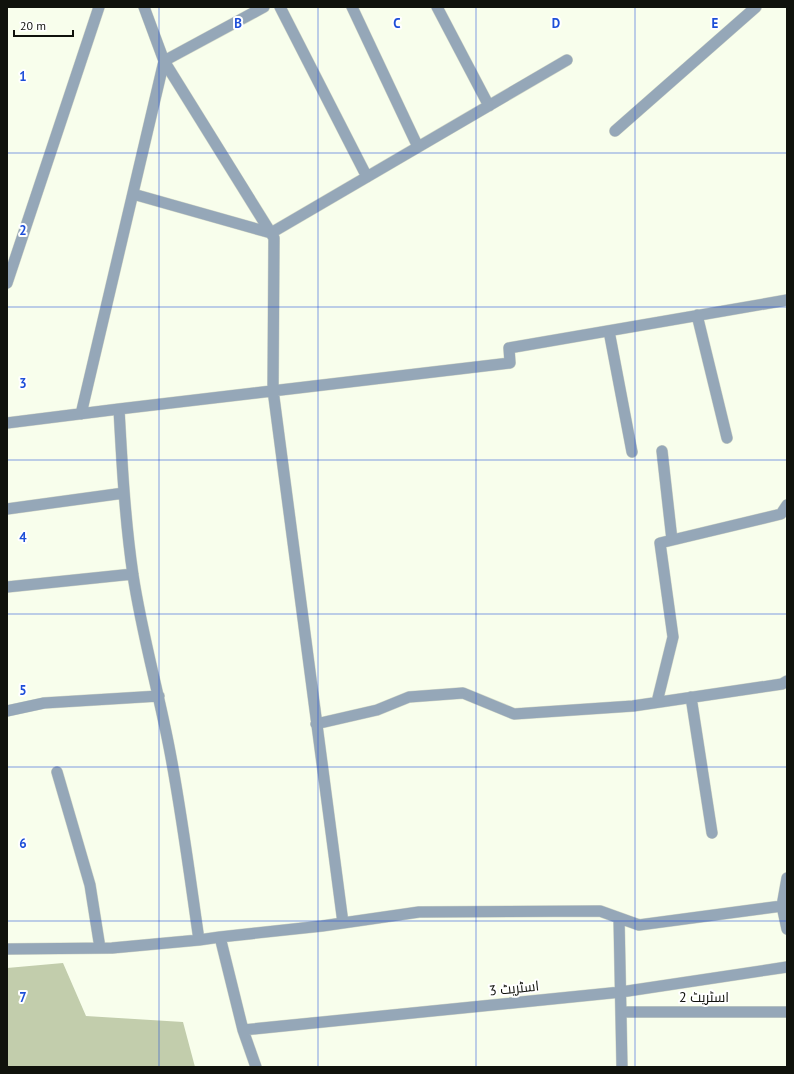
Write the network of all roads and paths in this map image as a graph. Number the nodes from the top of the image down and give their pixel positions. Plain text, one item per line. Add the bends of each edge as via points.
1 (99, 7) edge
2 (144, 7) edge
3 (264, 7) edge
4 (280, 7) edge
5 (352, 7) edge
6 (437, 7) edge
7 (756, 7) edge
8 (567, 60) dead end
9 (164, 61) junction
10 (489, 106) junction
11 (614, 131) dead end
12 (418, 147) junction
13 (368, 177) junction
14 (133, 194) junction
15 (271, 233) junction
16 (7, 283) edge
17 (787, 300) edge
18 (697, 315) junction
19 (609, 331) junction
20 (273, 390) junction
21 (119, 409) junction
22 (81, 414) junction
23 (7, 423) edge
24 (727, 438) dead end
25 (662, 451) dead end
26 (632, 452) dead end
27 (124, 494) junction
28 (787, 505) edge
29 (7, 509) edge
30 (672, 540) junction
31 (133, 574) junction
32 (7, 587) edge
33 (787, 681) edge
34 (159, 696) junction
35 (691, 697) junction
36 (657, 702) junction
37 (7, 711) edge
38 (316, 724) junction
39 (57, 772) dead end
40 (712, 833) dead end
41 (787, 878) edge
42 (782, 906) junction
43 (619, 918) junction
44 (343, 923) junction
45 (787, 929) edge
46 (220, 937) junction
47 (199, 940) junction
48 (7, 948) edge
49 (100, 948) junction
50 (787, 967) edge
51 (621, 992) junction
52 (621, 1012) junction
53 (787, 1012) edge
54 (244, 1030) junction
55 (256, 1067) edge
56 (622, 1067) edge

1 - 16 street
2 - 9 street
3 - 9 street
4 - 13 street
5 - 12 street
6 - 10 street
7 - 11 street
8 - 10 street
9 - 14 street
9 - 15 street
10 - 12 street
12 - 13 street
13 - 15 street
14 - 15 street
14 - 22 street
15 - 20 street via 274,238
17 - 18 street
18 - 19 street
18 - 24 street
19 - 20 street via 509,348 510,363
19 - 26 street
20 - 21 street
20 - 38 street
21 - 22 street
21 - 27 street
22 - 23 street
25 - 30 street
27 - 29 street
27 - 31 street
28 - 30 street via 781,514
30 - 36 street via 660,543 673,637
31 - 32 street
31 - 34 street
33 - 35 street via 782,684
34 - 37 street via 44,702
34 - 47 street
35 - 36 street
35 - 40 street
36 - 38 street via 514,714 464,693 409,697 377,710
38 - 44 street
39 - 49 street via 90,885
41 - 42 street
42 - 43 street via 639,925
42 - 45 street
43 - 44 street via 600,911 419,912
43 - 51 street
44 - 46 street
46 - 47 street
46 - 54 street
47 - 49 street
48 - 49 street
50 - 51 street, اسٹریٹ 3
51 - 52 street
51 - 54 street, اسٹریٹ 3
52 - 53 street, اسٹریٹ 2
52 - 56 street
54 - 55 street

